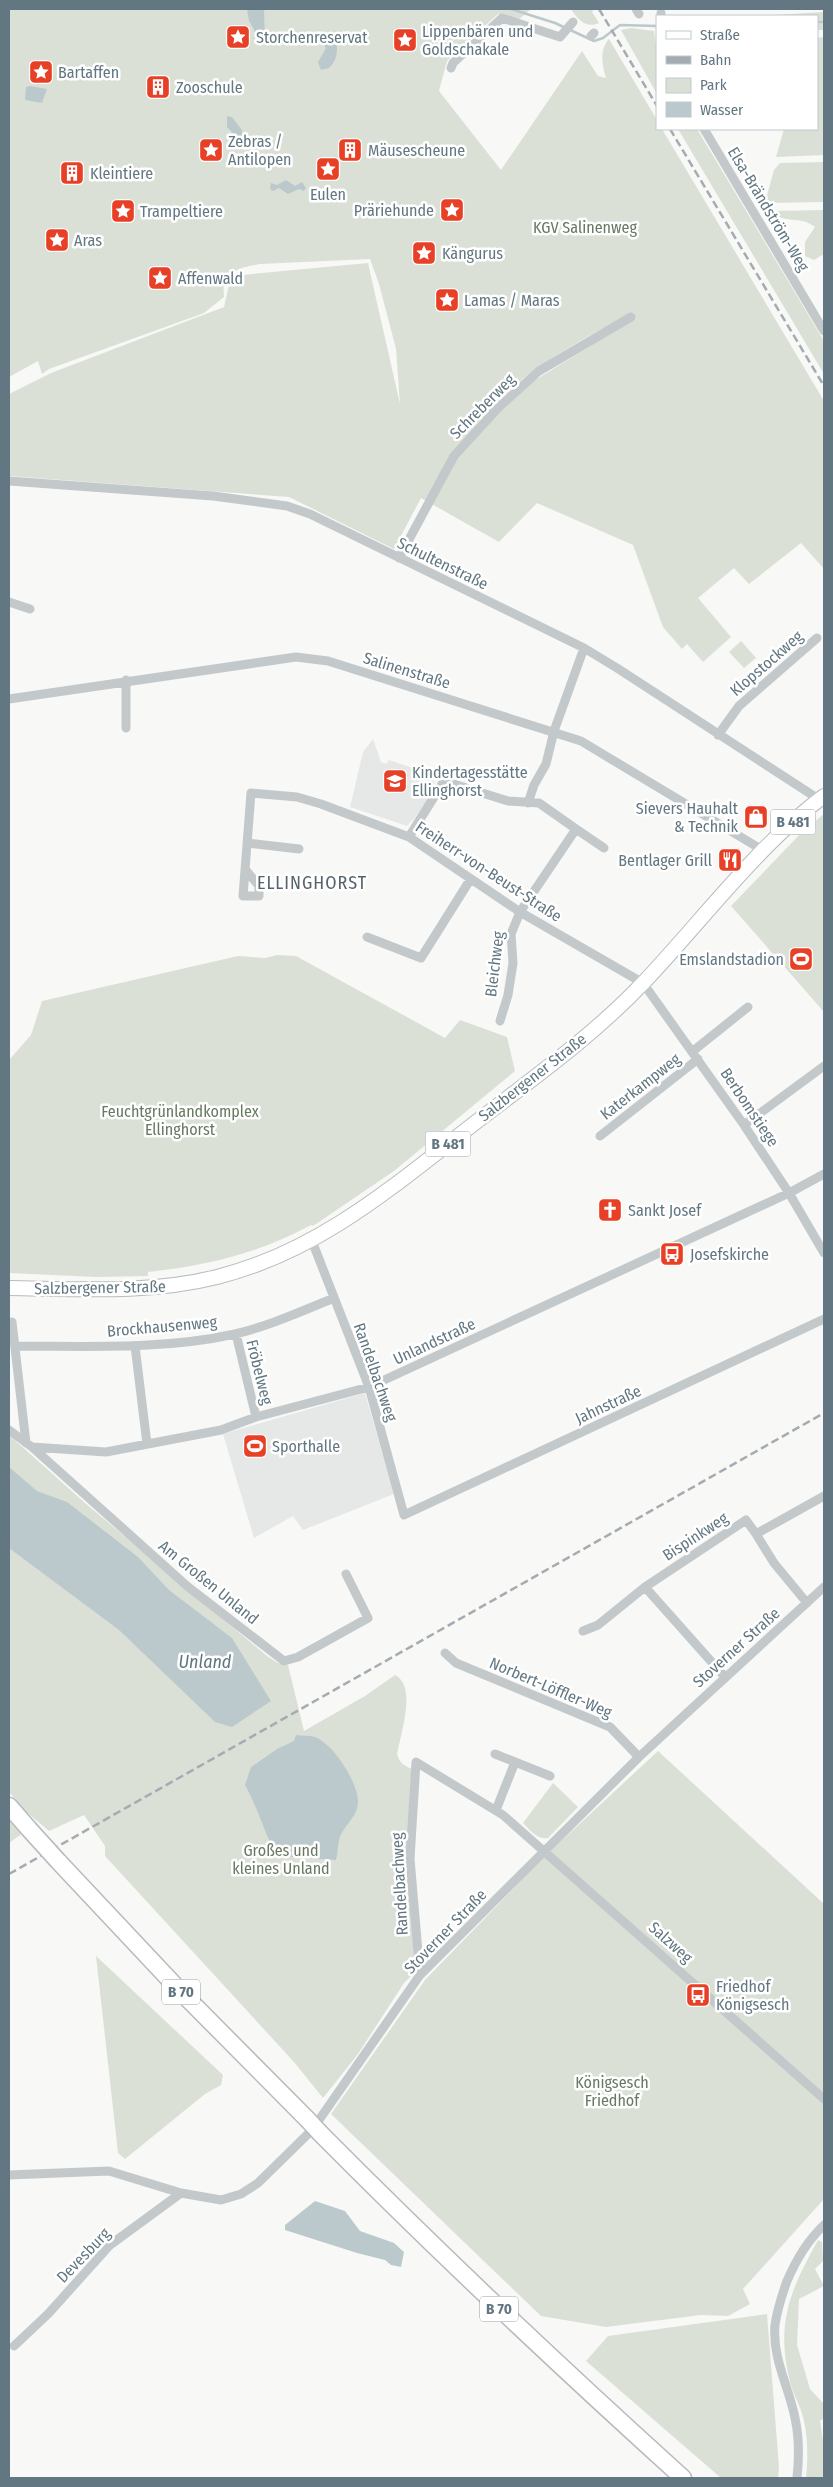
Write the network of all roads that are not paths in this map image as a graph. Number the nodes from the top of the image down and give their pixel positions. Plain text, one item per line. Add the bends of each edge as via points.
1 (569, 27) dead end
2 (451, 68) dead end
3 (705, 130) edge
4 (631, 317) dead end
5 (824, 331) edge
6 (9, 481) edge
7 (399, 558) junction
8 (9, 602) edge
9 (30, 609) dead end
10 (817, 638) dead end
11 (584, 648) junction
12 (126, 680) junction
13 (9, 699) edge
14 (126, 728) dead end
15 (554, 731) junction
16 (718, 735) junction
17 (822, 798) edge
18 (528, 803) junction
19 (576, 828) junction
20 (409, 837) junction
21 (248, 843) junction
22 (604, 848) dead end
23 (299, 849) dead end
24 (764, 851) junction
25 (245, 869) dead end
26 (470, 880) junction
27 (520, 912) junction
28 (367, 937) dead end
29 (643, 983) junction
30 (748, 1007) dead end
31 (500, 1021) dead end
32 (693, 1051) junction
33 (698, 1059) junction
34 (824, 1066) edge
35 (744, 1125) junction
36 (600, 1136) dead end
37 (824, 1174) edge
38 (789, 1193) junction
39 (312, 1241) junction
40 (824, 1253) edge
41 (9, 1288) edge
42 (334, 1298) junction
43 (824, 1319) edge
44 (12, 1322) dead end
45 (236, 1334) junction
46 (15, 1346) junction
47 (136, 1346) junction
48 (369, 1387) junction
49 (256, 1417) junction
50 (9, 1430) edge
51 (147, 1444) junction
52 (29, 1445) junction
53 (824, 1496) edge
54 (404, 1515) joint
55 (756, 1534) junction
56 (346, 1574) dead end
57 (645, 1587) junction
58 (824, 1587) edge
59 (807, 1603) junction
60 (583, 1631) dead end
61 (445, 1653) dead end
62 (725, 1677) junction
63 (495, 1754) dead end
64 (639, 1757) junction
65 (416, 1762) joint
66 (515, 1762) junction
67 (550, 1776) dead end
68 (9, 1806) edge
69 (496, 1810) junction
70 (545, 1850) junction
71 (420, 1975) junction
72 (824, 2099) edge
73 (9, 2175) edge
74 (180, 2193) junction
75 (824, 2225) edge
76 (14, 2346) dead end
77 (683, 2478) edge
78 (797, 2478) edge

1 - 2 street via 560,37 502,18
3 - 5 street, Elsa-Brändström-Weg
4 - 7 street, Schreberweg via 539,371 499,407 454,456
6 - 7 street, Schultenstraße via 213,496 287,506
7 - 11 street, Schultenstraße
8 - 9 street
10 - 16 street, Klopstockweg via 739,706
11 - 15 street
11 - 16 street, Schultenstraße
12 - 13 street, Salinenstraße
12 - 14 street
12 - 15 street, Salinenstraße via 296,657 328,661
15 - 18 street via 546,764
15 - 24 street, Salinenstraße via 581,741
16 - 17 street, Schultenstraße
17 - 24 main road, Salzbergener Straße / B 481
18 - 19 street via 539,803
18 - 20 street via 508,801 444,781
19 - 22 street
19 - 27 street
20 - 21 street, Freiherr-von-Beust-Straße via 297,797 251,793
20 - 26 street, Freiherr-von-Beust-Straße
21 - 23 street
21 - 25 street
24 - 29 main road, Salzbergener Straße / B 481
26 - 27 street, Freiherr-von-Beust-Straße
26 - 28 street via 421,958
27 - 29 street, Freiherr-von-Beust-Straße
27 - 31 street, Bleichweg via 511,934 513,963
29 - 32 street, Berbomstiege
29 - 39 main road, Salzbergener Straße / B 481 via 545,1069 368,1204
30 - 32 street, Katerkampweg
32 - 33 street, Berbomstiege
33 - 35 street, Berbomstiege
33 - 36 street, Katerkampweg
34 - 35 street
35 - 38 street, Berbomstiege
37 - 38 street, Unlandstraße
38 - 40 street, Berbomstiege
38 - 48 street, Unlandstraße
39 - 41 main road, Salzbergener Straße / B 481 via 248,1268 185,1284 128,1289
39 - 42 street, Randelbachweg
42 - 45 street, Brockhausenweg
42 - 48 street, Randelbachweg
43 - 54 street, Jahnstraße
44 - 46 street
45 - 47 street, Brockhausenweg
45 - 49 street, Fröbelweg
46 - 47 street, Brockhausenweg
46 - 52 street
47 - 51 street
48 - 49 street, Unlandstraße
48 - 54 street, Randelbachweg
49 - 51 street, Unlandstraße via 221,1430
50 - 52 street, Am Großen Unland
51 - 52 street, Unlandstraße via 106,1452
52 - 56 street, Am Großen Unland via 187,1586 284,1661 298,1657 368,1618
53 - 55 street
55 - 57 street, Bispinkweg via 746,1520
55 - 59 street via 774,1563
57 - 60 street, Bispinkweg via 598,1625
57 - 62 street
58 - 59 street, Stoverner Straße
59 - 62 street, Stoverner Straße
61 - 64 street, Norbert-Löffler-Weg via 456,1663 610,1727
62 - 64 street, Stoverner Straße
63 - 66 street
64 - 70 street, Stoverner Straße
65 - 69 street, Salzweg
65 - 71 street, Randelbachweg via 410,1859
66 - 67 street
66 - 69 street
68 - 77 highway, B 70, bridge via 183,1994 320,2133 464,2276
69 - 70 street, Salzweg
70 - 71 street, Stoverner Straße
70 - 72 street, Salzweg
71 - 74 street, Stoverner Straße via 312,2130 258,2183 241,2194 221,2200
73 - 74 street, Stoverner Straße via 109,2171
74 - 76 street, Devesburg via 110,2245 48,2314
75 - 78 street via 795,2261 775,2326 782,2375 796,2418

